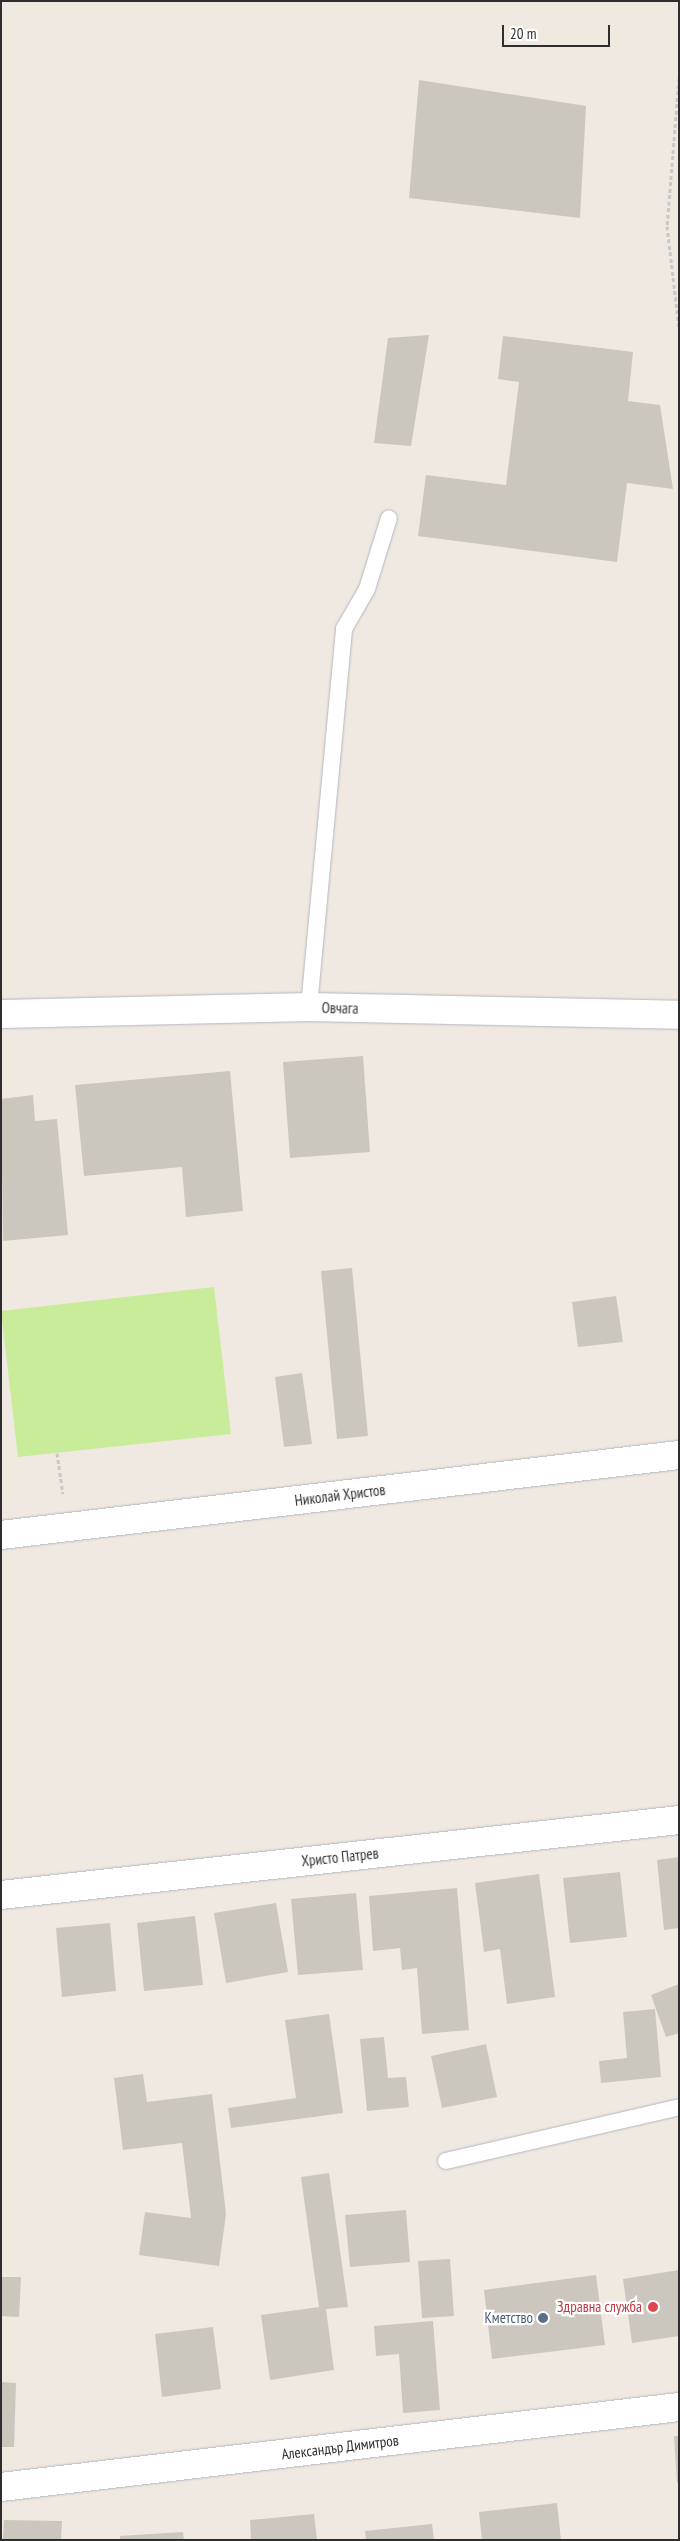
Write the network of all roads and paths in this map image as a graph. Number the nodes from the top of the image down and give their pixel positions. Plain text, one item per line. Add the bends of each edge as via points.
1 (679, 78) edge
2 (679, 328) edge
3 (389, 518) dead end
4 (309, 1007) junction
5 (1, 1014) edge
6 (679, 1015) edge
7 (57, 1453) dead end
8 (679, 1455) edge
9 (67, 1527) junction
10 (1, 1535) edge
11 (679, 1820) edge
12 (1, 1894) edge
13 (679, 2107) edge
14 (446, 2161) dead end
15 (679, 2407) edge
16 (1, 2487) edge

1 - 2 path via 667,226
3 - 4 lane via 367,589 344,629
4 - 5 street, Овчага
4 - 6 street, Овчага
7 - 9 path
8 - 9 street, Николай Христов
9 - 10 street, Николай Христов
11 - 12 street, Христо Патрев
13 - 14 lane
15 - 16 street, Александър Димитров

